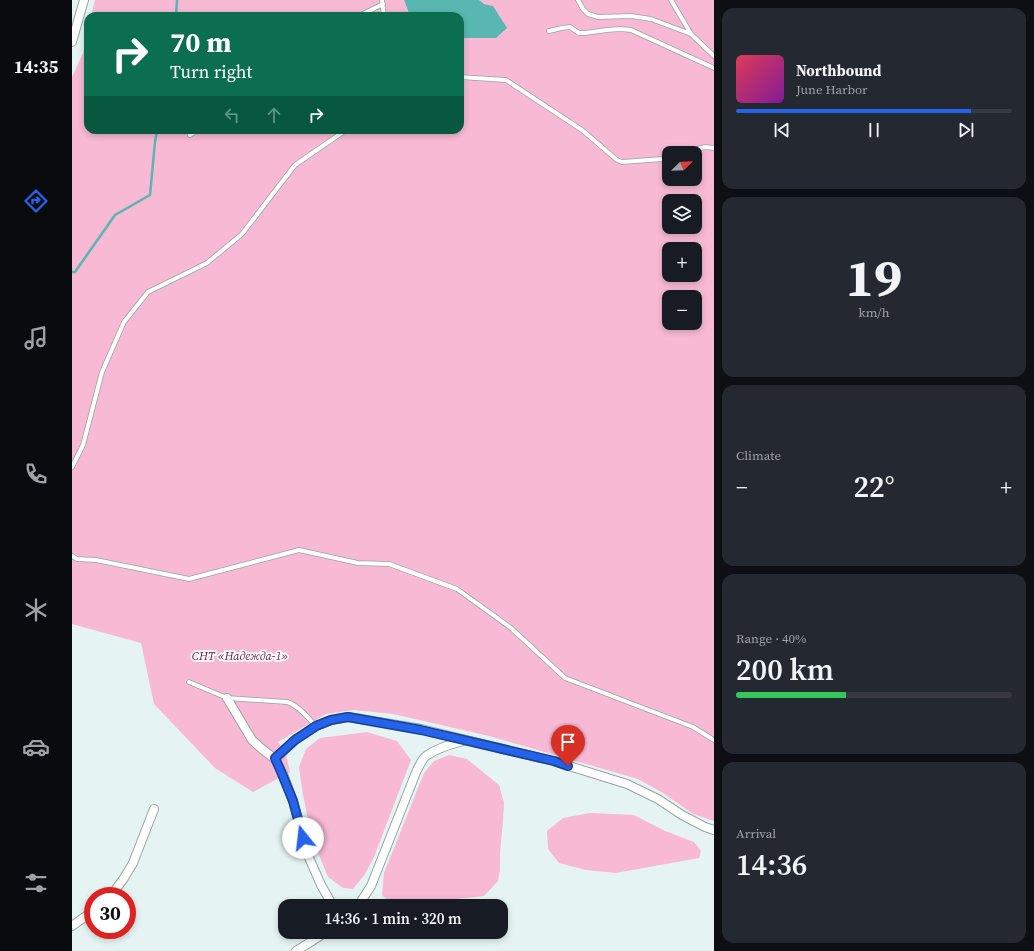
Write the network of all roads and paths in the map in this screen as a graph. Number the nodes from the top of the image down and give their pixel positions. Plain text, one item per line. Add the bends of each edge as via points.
1 (84, 0) edge
2 (578, 0) edge
3 (671, 0) edge
4 (383, 2) edge
5 (366, 12) edge
6 (384, 12) edge
7 (549, 31) dead end
8 (691, 34) junction
9 (72, 42) edge
10 (714, 56) edge
11 (714, 68) edge
12 (464, 77) edge
13 (340, 134) edge
14 (702, 148) edge
15 (714, 148) edge
16 (662, 158) edge
17 (72, 467) edge
18 (72, 556) edge
19 (189, 682) dead end
20 (227, 698) junction
21 (316, 726) junction
22 (714, 740) edge
23 (466, 741) junction
24 (275, 758) junction
25 (154, 809) dead end
26 (714, 830) edge
27 (118, 887) edge
28 (329, 899) edge
29 (362, 899) edge
30 (84, 917) edge
31 (72, 926) edge
32 (315, 939) edge
33 (296, 951) edge

1 - 9 street
2 - 8 lane via 588,14 598,17 631,16 651,19
3 - 8 lane
4 - 5 lane
4 - 6 lane
7 - 11 lane via 570,27 579,33 631,30
8 - 10 lane
12 - 16 lane via 506,80 582,130 617,160 622,162
13 - 17 lane via 295,166 242,234 207,263 148,292 124,322 102,372 83,445
14 - 15 lane
18 - 22 lane via 188,579 299,550 358,563 389,564 457,589 511,628 565,678 693,727
19 - 20 lane
20 - 21 lane via 292,703
20 - 24 street via 252,740
21 - 23 street via 348,717
21 - 24 street
23 - 26 street via 554,761 627,784
23 - 29 street via 441,748 425,757 417,770
24 - 28 street via 293,801 307,853
25 - 27 street via 133,863
30 - 31 street
32 - 33 street

